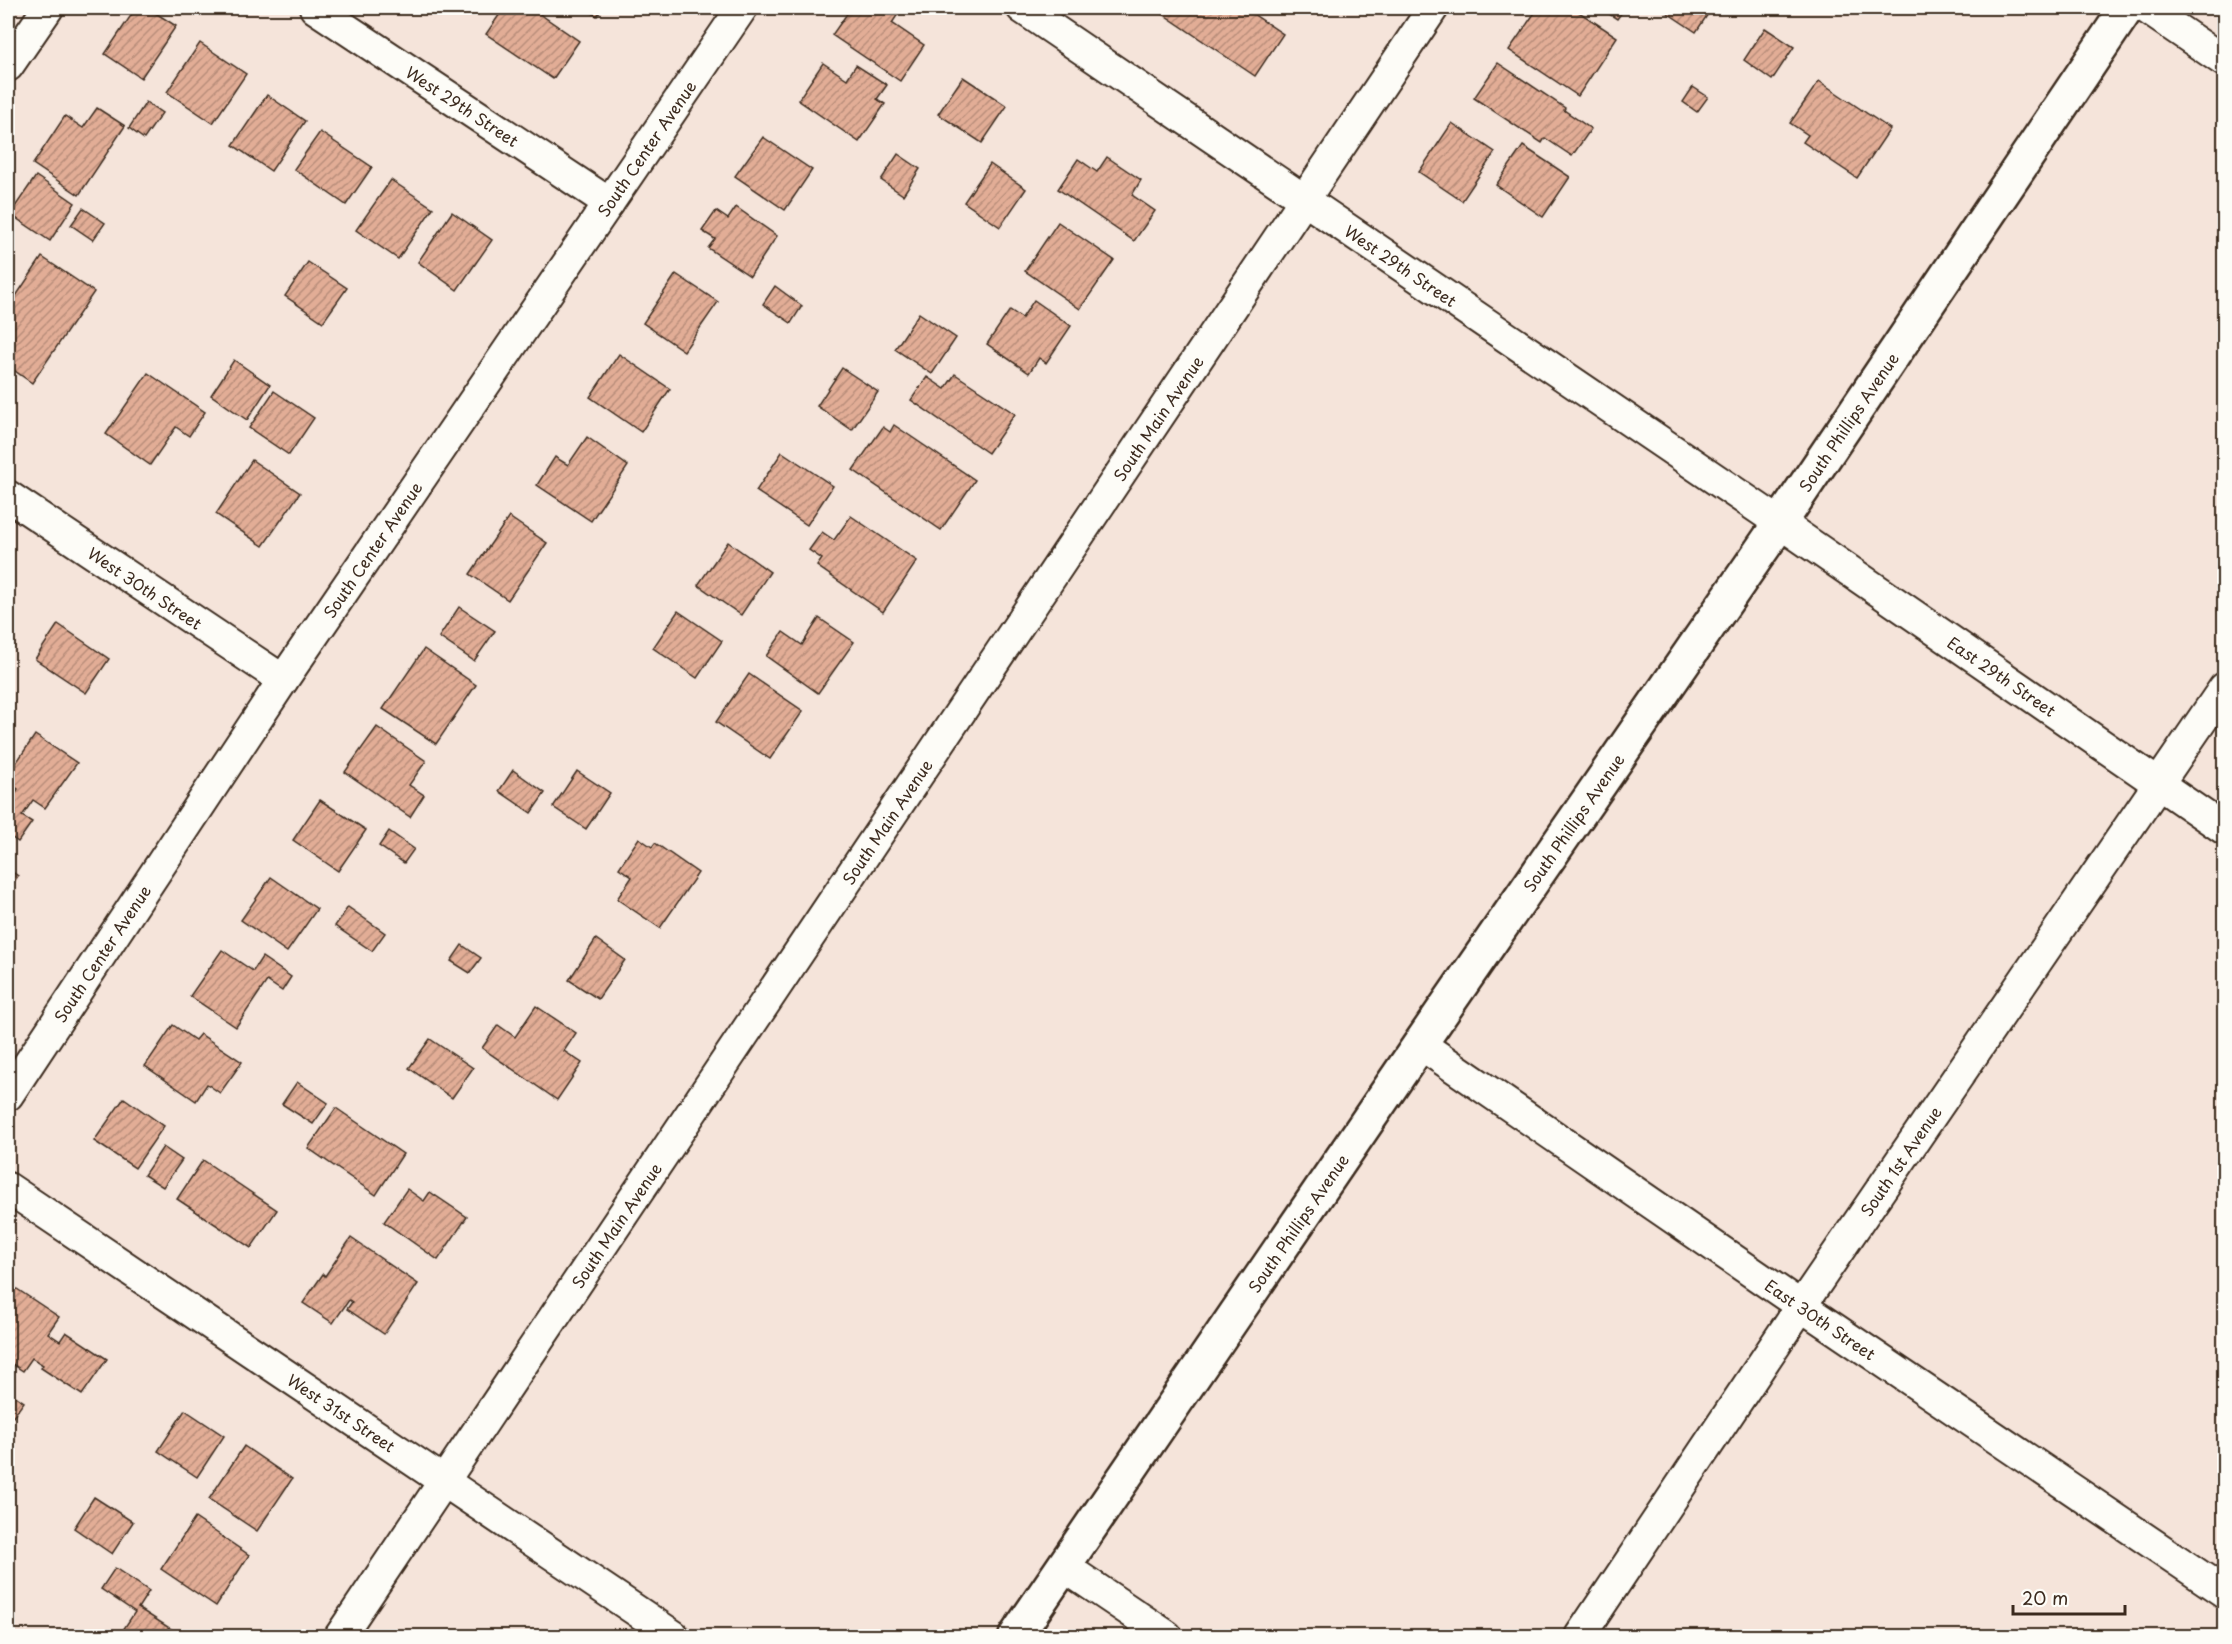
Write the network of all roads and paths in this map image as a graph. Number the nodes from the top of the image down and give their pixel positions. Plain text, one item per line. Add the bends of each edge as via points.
1 (48, 8) edge
2 (315, 8) edge
3 (742, 8) edge
4 (1022, 8) edge
5 (1433, 8) edge
6 (2127, 8) edge
7 (2146, 8) edge
8 (2224, 61) edge
9 (8, 66) edge
10 (1304, 198) junction
11 (609, 203) junction
12 (8, 496) edge
13 (1780, 523) junction
14 (283, 680) junction
15 (2224, 687) edge
16 (2159, 784) junction
17 (2224, 829) edge
18 (1420, 1044) junction
19 (8, 1095) edge
20 (8, 1188) edge
21 (1801, 1306) junction
22 (445, 1482) junction
23 (1063, 1566) junction
24 (2224, 1592) edge
25 (340, 1636) edge
26 (674, 1636) edge
27 (1016, 1636) edge
28 (1167, 1636) edge
29 (1580, 1636) edge

1 - 9 street
2 - 11 street, West 29th Street
3 - 11 street, South Center Avenue
4 - 10 street, West 29th Street
5 - 10 street, South Main Avenue
6 - 13 street, South Phillips Avenue
7 - 8 street
10 - 13 street, West 29th Street
10 - 22 street, South Main Avenue
11 - 14 street, South Center Avenue
12 - 14 street, West 30th Street
13 - 16 street, East 29th Street
13 - 18 street, South Phillips Avenue
14 - 19 street, South Center Avenue
15 - 16 street, South 1st Avenue
16 - 17 street, East 29th Street
16 - 21 street, South 1st Avenue
18 - 21 street, East 30th Street
18 - 23 street, South Phillips Avenue
20 - 22 street, West 31st Street
21 - 24 street, East 30th Street
21 - 29 street, South 1st Avenue
22 - 25 street, South Main Avenue
22 - 26 street, West 31st Street
23 - 27 street, South Phillips Avenue
23 - 28 street

